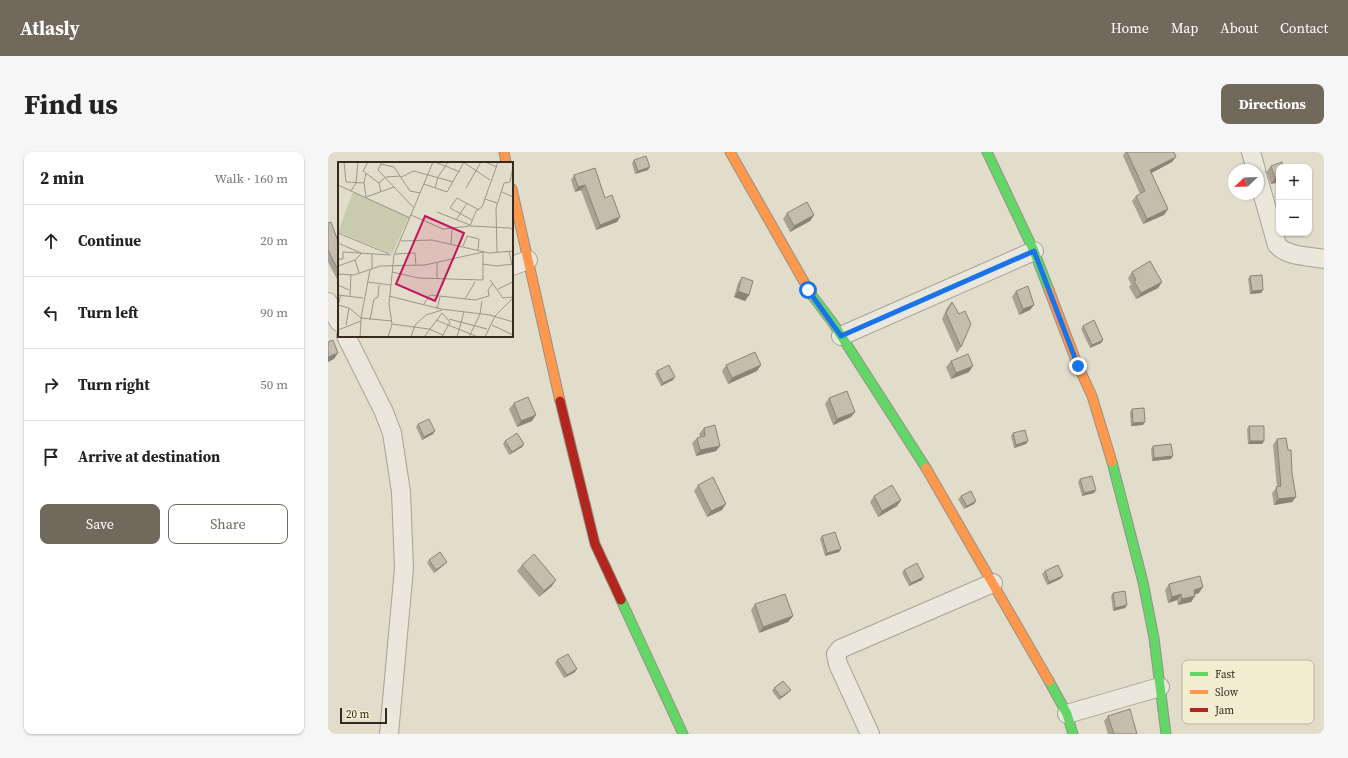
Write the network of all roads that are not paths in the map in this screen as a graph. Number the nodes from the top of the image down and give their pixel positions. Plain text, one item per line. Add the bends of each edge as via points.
1 (504, 152) edge
2 (730, 152) edge
3 (988, 152) edge
4 (1251, 152) edge
5 (506, 162) edge
6 (1254, 164) edge
7 (513, 198) edge
8 (1264, 199) edge
9 (1034, 251) junction
10 (1324, 259) edge
11 (520, 263) edge
12 (841, 336) junction
13 (346, 337) edge
14 (993, 583) junction
15 (1160, 687) junction
16 (1067, 714) junction
17 (389, 734) edge
18 (683, 734) edge
19 (870, 734) edge
20 (1072, 734) edge
21 (1166, 734) edge

1 - 5 street
2 - 12 street via 808,290
3 - 9 street
4 - 6 street
7 - 11 street
8 - 10 street via 1277,245 1282,250
9 - 12 street
9 - 15 street via 1092,396 1119,483 1154,638
11 - 18 street via 595,544
12 - 14 street via 926,468
13 - 17 street via 392,433 401,492 404,568
14 - 16 street
14 - 19 street via 840,649 836,654 838,664
15 - 16 street
15 - 21 street
16 - 20 street

